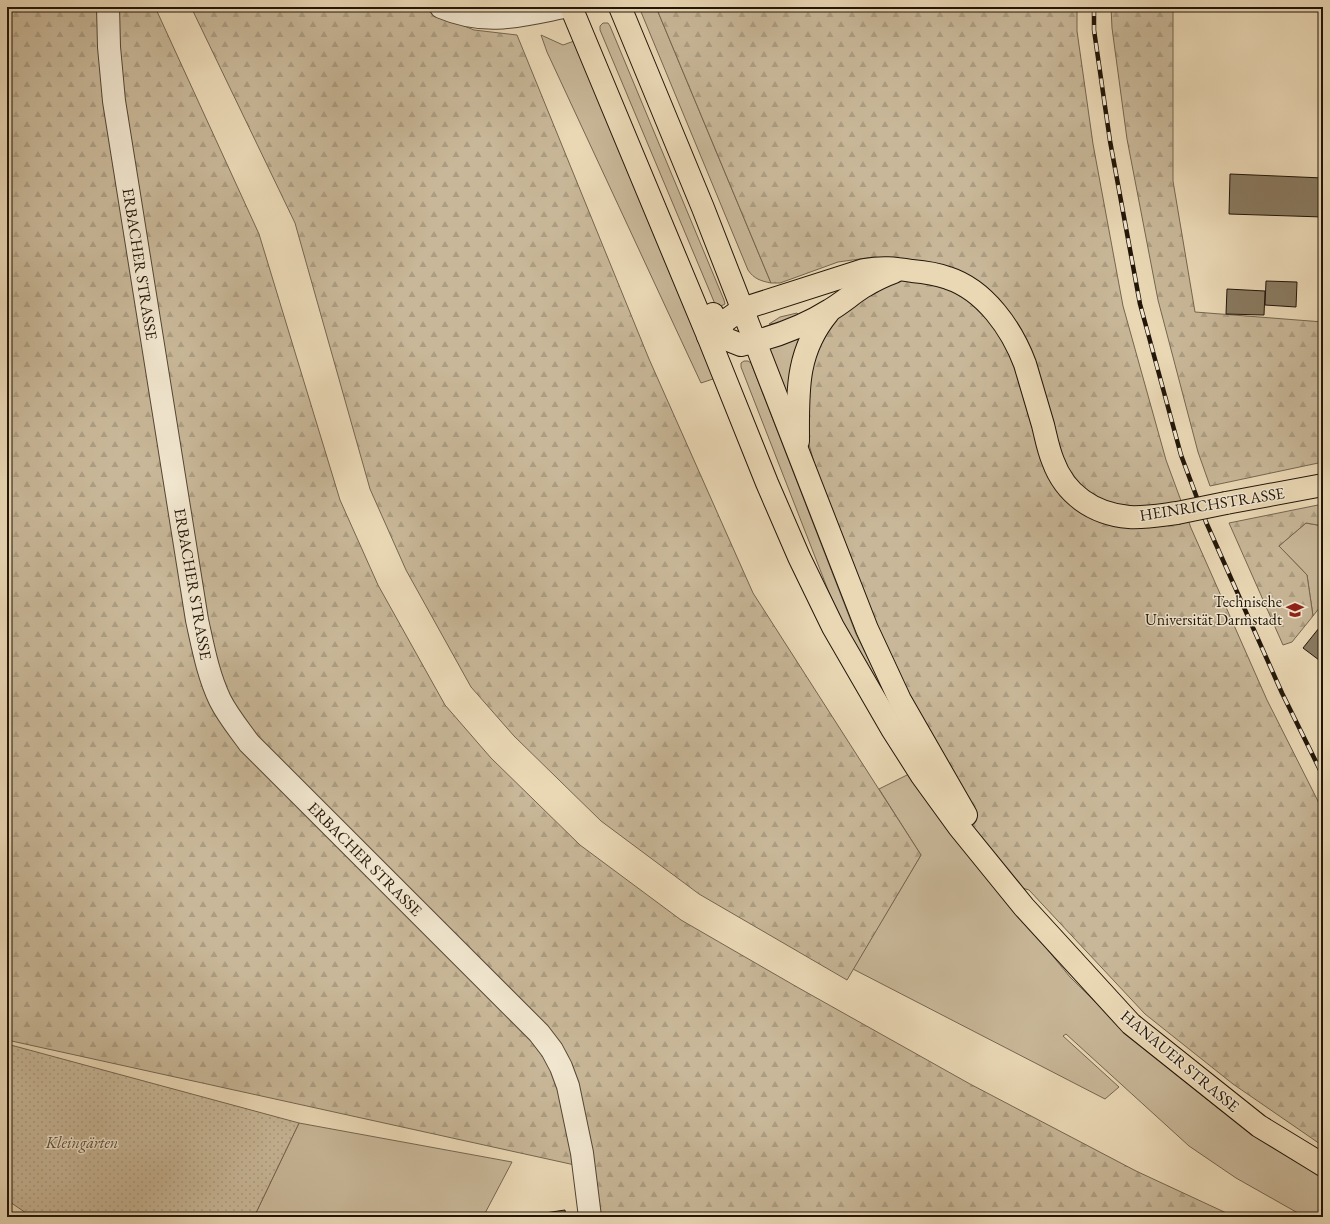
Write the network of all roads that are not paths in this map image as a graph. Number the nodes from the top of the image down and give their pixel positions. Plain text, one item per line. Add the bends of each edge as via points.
1 (108, 7) edge
2 (441, 7) edge
3 (564, 7) edge
4 (571, 7) edge
5 (585, 7) edge
6 (620, 7) edge
7 (909, 270) junction
8 (742, 309) junction
9 (831, 310) junction
10 (713, 331) junction
11 (755, 342) junction
12 (803, 466) junction
13 (1323, 485) edge
14 (1005, 883) junction
15 (1323, 1165) edge
16 (590, 1217) edge

1 - 16 street, ERBACHER STRASSE via 108,47 114,101 197,620 203,650 220,700 249,743 539,1032 552,1050 568,1086 577,1127
2 - 3 street via 469,16 493,19
4 - 10 main road
5 - 10 main road
6 - 8 main road
7 - 8 main road, HEINRICHSTRASSE via 879,267 864,270
7 - 9 main road via 883,276
7 - 13 main road, HEINRICHSTRASSE, bridge via 949,278 964,286 976,294 1003,322 1020,350 1053,461 1063,481 1084,503 1114,515 1150,517
8 - 10 main road, HEINRICHSTRASSE
8 - 11 main road
9 - 11 main road
9 - 12 main road via 810,339 801,370 798,444
10 - 11 main road via 741,345
10 - 14 main road via 767,483 833,628 922,776 959,827
11 - 12 main road
12 - 14 main road via 867,629 900,700
14 - 15 main road, HANAUER STRASSE via 1131,1024 1259,1126

